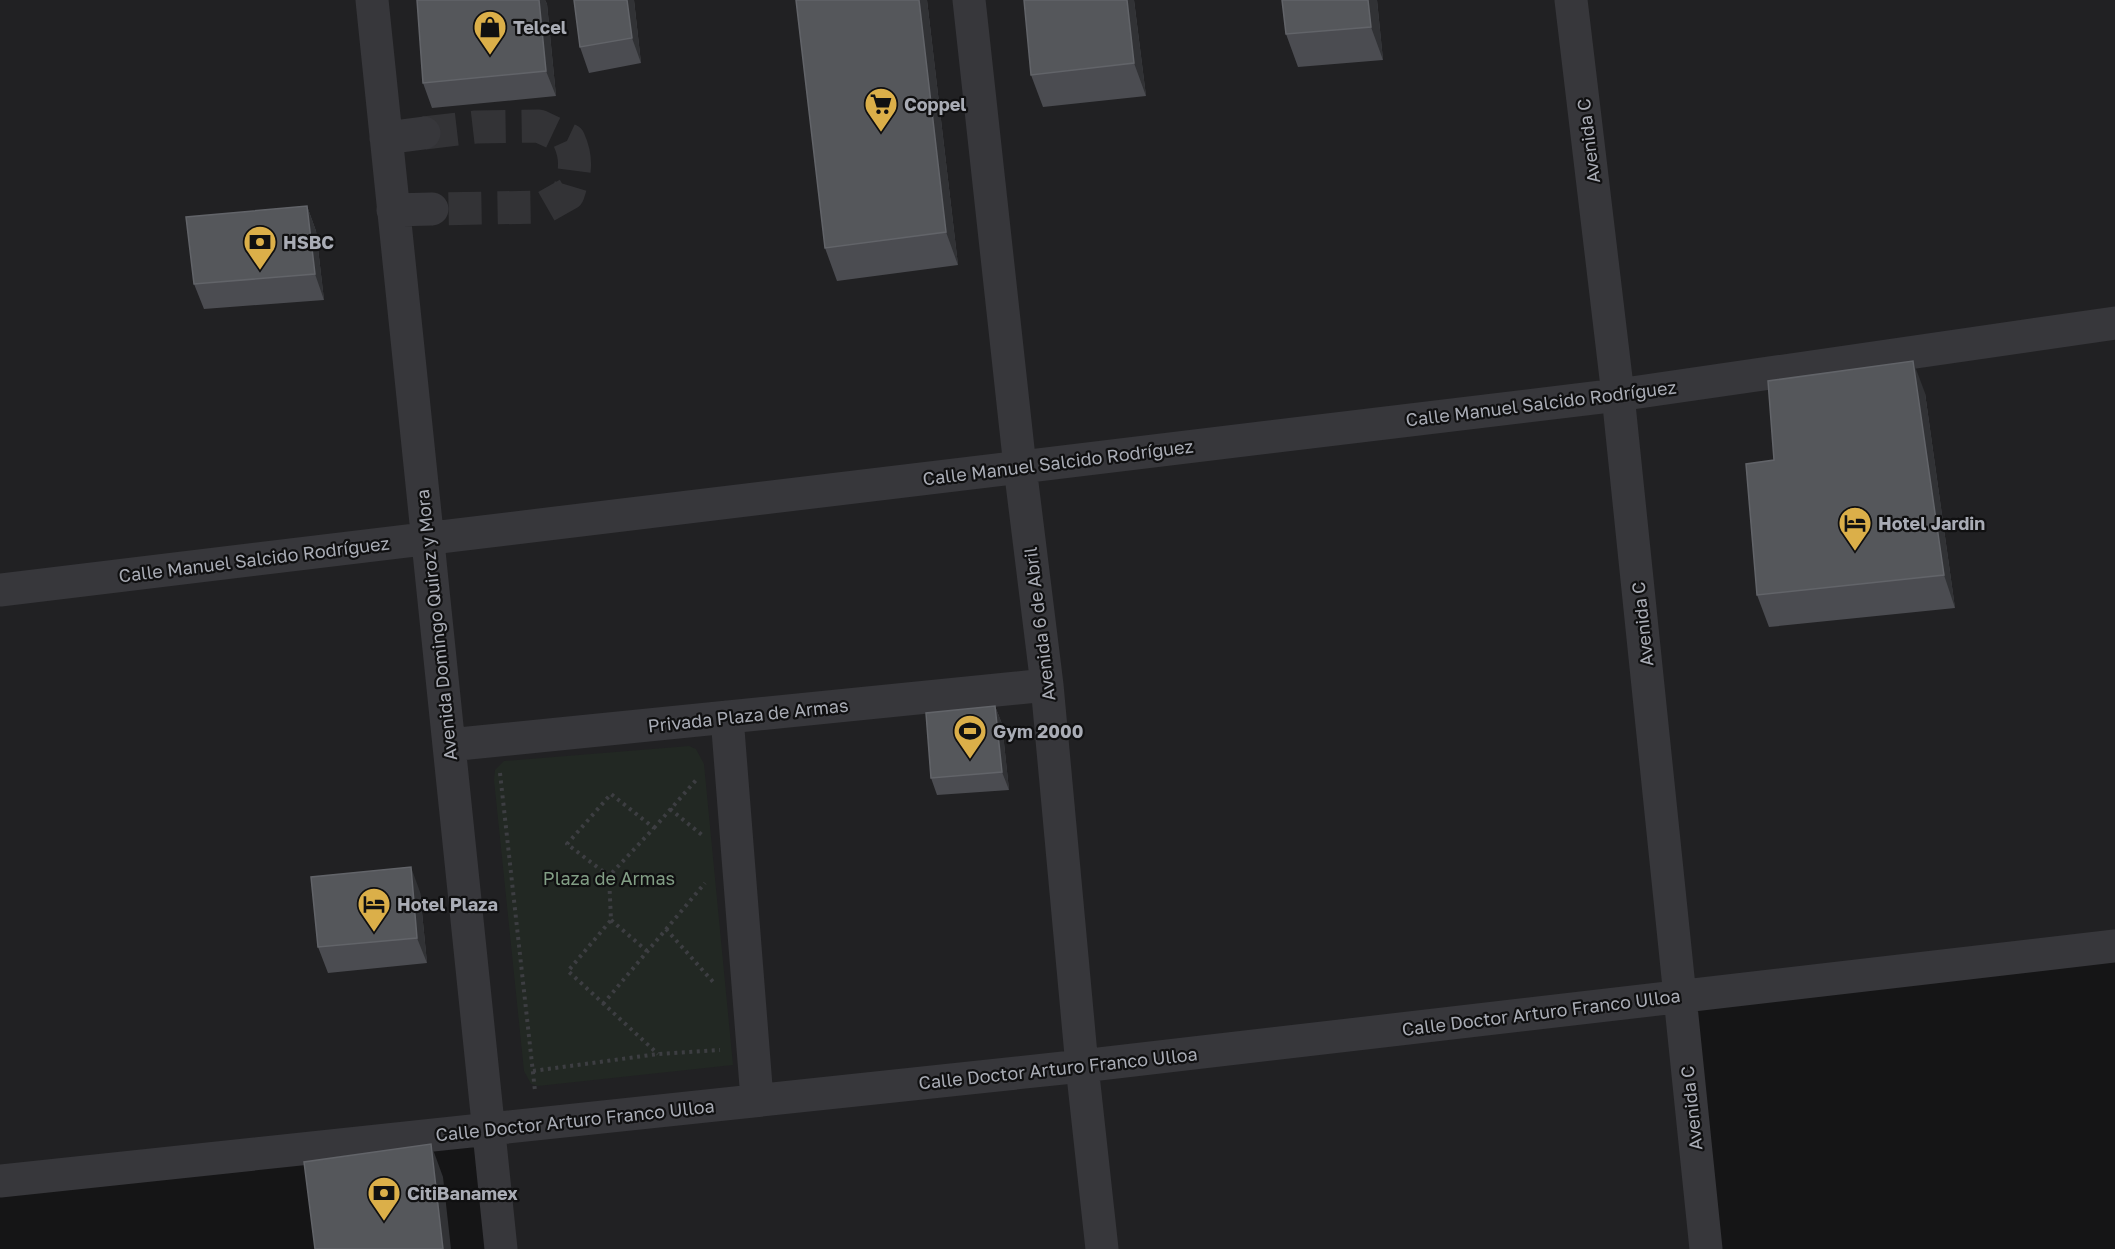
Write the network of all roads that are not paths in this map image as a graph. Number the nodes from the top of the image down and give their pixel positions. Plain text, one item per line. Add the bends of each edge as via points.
1 (372, 0) edge
2 (969, 0) edge
3 (1571, 0) edge
4 (424, 133) tunnel mouth
5 (386, 138) junction
6 (432, 209) tunnel mouth
7 (393, 210) junction
8 (2115, 323) edge
9 (1618, 395) junction
10 (1020, 467) junction
11 (428, 538) junction
12 (0, 590) edge
13 (1047, 685) junction
14 (727, 717) junction
15 (449, 745) junction
16 (2115, 946) edge
17 (1679, 996) junction
18 (1082, 1066) junction
19 (757, 1099) junction
20 (489, 1130) junction
21 (0, 1181) edge
22 (501, 1249) edge
23 (1102, 1249) edge
24 (1706, 1249) edge

1 - 5 street, Avenida Domingo Quiroz y Mora
2 - 10 street, Avenida 6 de Abril
3 - 9 street, Avenida C
4 - 5 street
5 - 7 street, Avenida Domingo Quiroz y Mora
6 - 7 street
7 - 11 street, Avenida Domingo Quiroz y Mora
8 - 9 street, Calle Manuel Salcido Rodríguez
9 - 10 street, Calle Manuel Salcido Rodríguez
9 - 17 street, Avenida C
10 - 11 street, Calle Manuel Salcido Rodríguez
10 - 13 street, Avenida 6 de Abril
11 - 12 street, Calle Manuel Salcido Rodríguez
11 - 15 street, Avenida Domingo Quiroz y Mora
13 - 14 street, Privada Plaza de Armas
13 - 18 street, Avenida 6 de Abril
14 - 15 street, Privada Plaza de Armas
14 - 19 street
15 - 20 street, Avenida Domingo Quiroz y Mora
16 - 17 street, Calle Doctor Arturo Franco Ulloa
17 - 18 street, Calle Doctor Arturo Franco Ulloa
17 - 24 street, Avenida C
18 - 19 street, Calle Doctor Arturo Franco Ulloa
18 - 23 street, Avenida 6 de Abril
19 - 20 street, Calle Doctor Arturo Franco Ulloa
20 - 21 street, Calle Doctor Arturo Franco Ulloa
20 - 22 street, Avenida Domingo Quiroz y Mora

